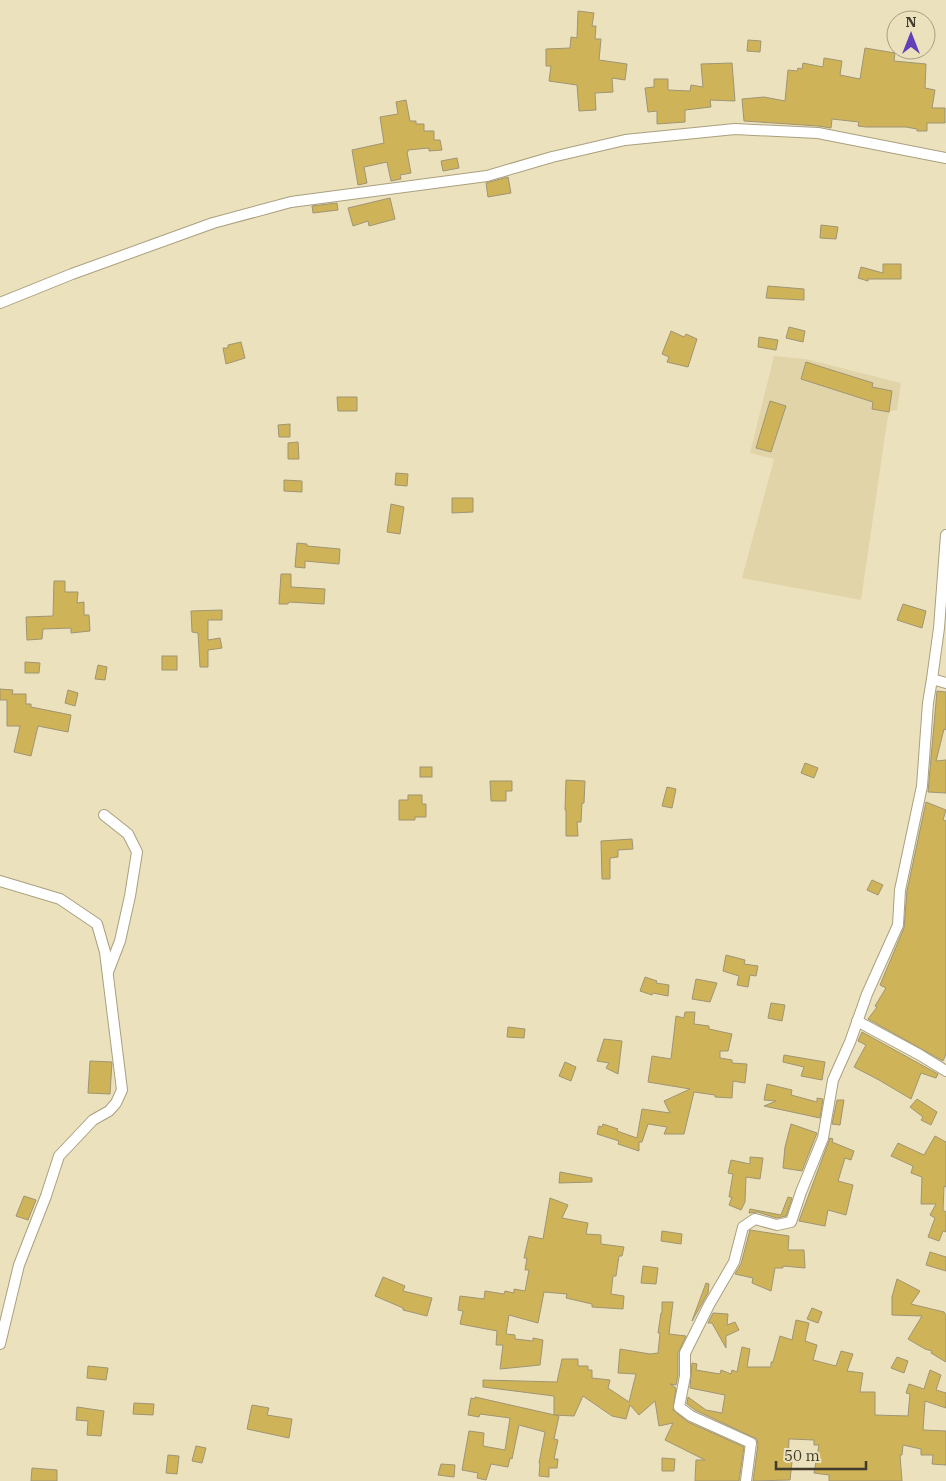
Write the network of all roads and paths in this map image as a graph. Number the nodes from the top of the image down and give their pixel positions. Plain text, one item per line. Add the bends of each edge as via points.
1 (946, 158) edge
2 (0, 303) edge
3 (946, 535) edge
4 (932, 679) junction
5 (946, 683) edge
6 (104, 815) dead end
7 (0, 881) edge
8 (108, 973) junction
9 (858, 1020) junction
10 (946, 1071) edge
11 (0, 1344) edge
12 (746, 1481) edge

1 - 2 street via 809,133 735,129 625,140 487,176 291,202 212,223
3 - 4 street
4 - 5 street
4 - 9 street via 922,786 900,890 898,925
6 - 8 street via 128,834 137,852 120,941
7 - 8 street via 60,899 97,924
8 - 11 street via 122,1090 110,1111 93,1120 59,1156 19,1265
9 - 10 street
9 - 12 street via 833,1080 823,1138 791,1222 777,1225 755,1219 743,1228 734,1262 685,1353 685,1376 679,1407 691,1416 751,1443

